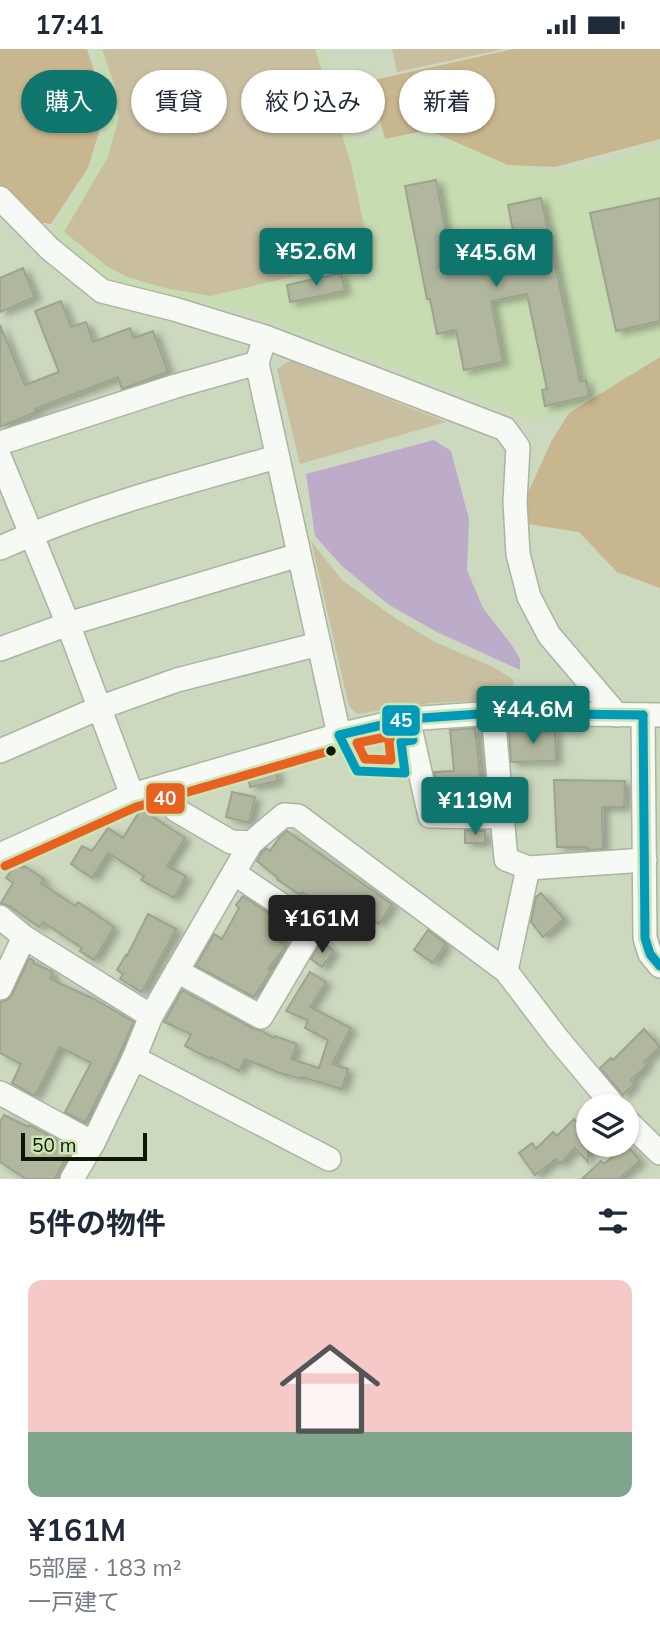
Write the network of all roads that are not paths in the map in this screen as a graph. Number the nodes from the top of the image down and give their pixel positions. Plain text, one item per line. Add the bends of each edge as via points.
1 (0, 198) edge
2 (265, 337) junction
3 (257, 363) junction
4 (0, 443) edge
5 (277, 457) junction
6 (0, 458) edge
7 (31, 534) junction
8 (0, 548) edge
9 (299, 555) junction
10 (68, 624) junction
11 (319, 644) junction
12 (0, 649) edge
13 (99, 708) junction
14 (493, 713) junction
15 (617, 715) junction
16 (651, 715) edge
17 (408, 719) junction
18 (339, 735) junction
19 (0, 751) edge
20 (170, 784) junction
21 (132, 795) junction
22 (501, 817) junction
23 (251, 843) junction
24 (0, 855) edge
25 (645, 860) junction
26 (528, 867) junction
27 (234, 873) junction
28 (0, 917) edge
29 (24, 937) junction
30 (660, 966) edge
31 (177, 971) junction
32 (506, 971) junction
33 (0, 988) edge
34 (151, 1016) junction
35 (134, 1058) junction
36 (0, 1093) edge
37 (604, 1094) edge
38 (639, 1132) edge
39 (93, 1143) junction
40 (660, 1153) edge
41 (329, 1159) dead end
42 (72, 1179) edge

1 - 2 street via 50,249 102,291
2 - 3 street
2 - 15 street via 505,429 518,447 518,554 529,597 549,635
3 - 4 street
3 - 5 street
5 - 7 street via 149,493
5 - 9 street
6 - 7 street
7 - 8 street
7 - 10 street
9 - 10 street
9 - 11 street
10 - 12 street
10 - 13 street
11 - 13 street via 177,680
11 - 18 street
13 - 19 street
13 - 21 street
14 - 15 street
14 - 17 street
14 - 22 street
15 - 16 street
16 - 25 street
17 - 18 street
17 - 22 street via 430,816
18 - 20 street
20 - 21 street
20 - 23 street via 176,810 231,842
21 - 24 street
22 - 26 street via 506,859
23 - 27 street
23 - 32 street via 284,815 298,816
25 - 26 street
25 - 30 street via 645,938
26 - 32 street
27 - 31 street
27 - 31 street via 314,927 275,995 261,1017
28 - 29 street
29 - 33 street
29 - 34 street
31 - 34 street
32 - 37 street
34 - 35 street
35 - 39 street
35 - 41 street
36 - 39 street
38 - 40 street
39 - 42 street

